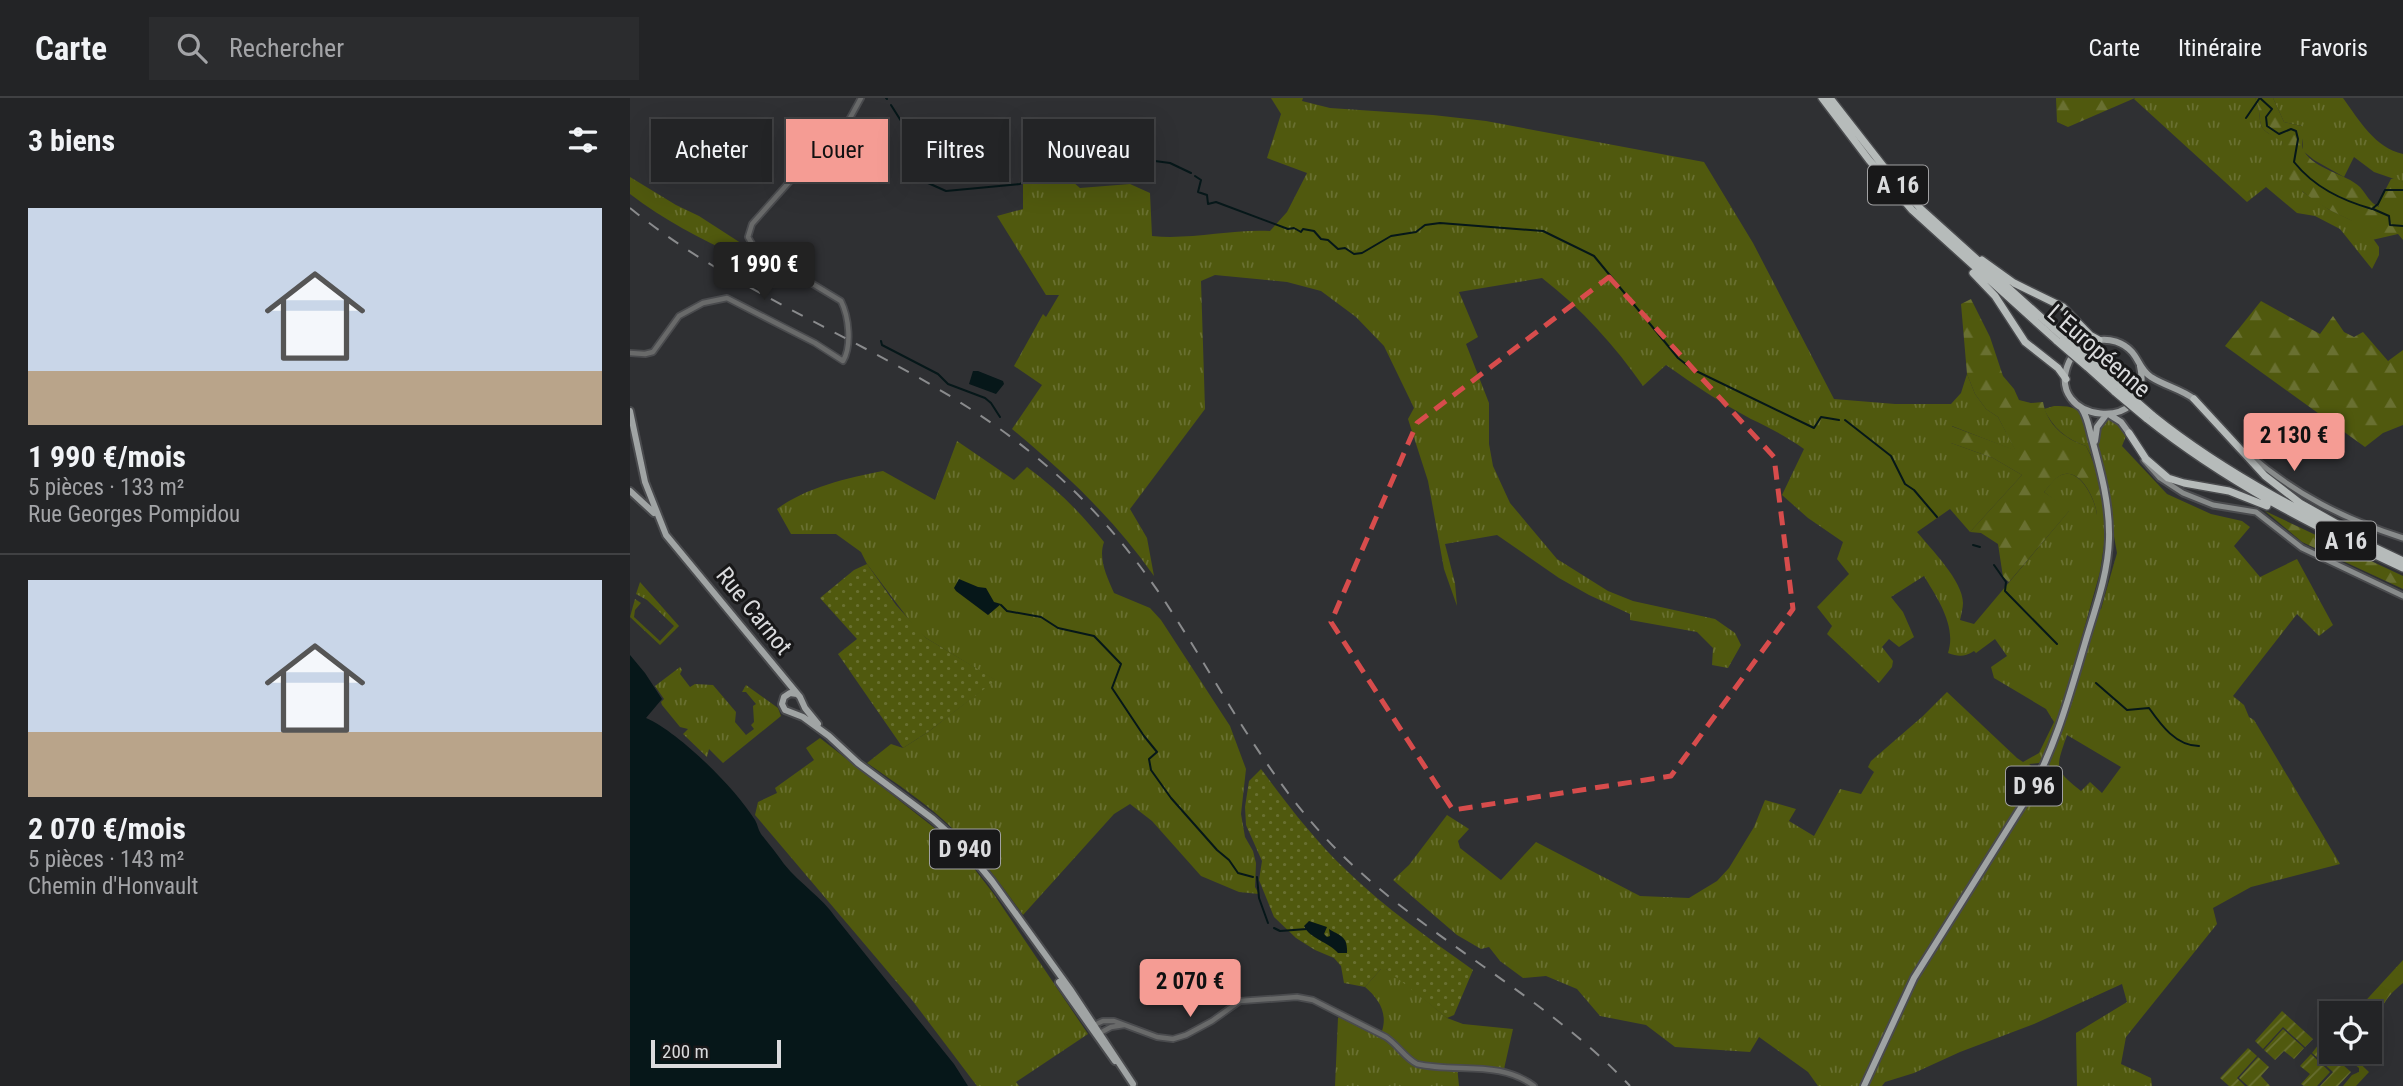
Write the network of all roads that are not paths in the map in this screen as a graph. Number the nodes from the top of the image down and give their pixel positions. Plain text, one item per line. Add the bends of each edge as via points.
1 (861, 98) edge
2 (1822, 98) edge
3 (1830, 98) edge
4 (1921, 218) junction
5 (1958, 244) junction
6 (2060, 339) junction
7 (2099, 340) junction
8 (630, 353) edge
9 (2140, 366) junction
10 (2066, 379) junction
11 (2194, 400) junction
12 (2082, 409) junction
13 (630, 411) edge
14 (2108, 415) junction
15 (2149, 416) junction
16 (2129, 433) junction
17 (2096, 453) junction
18 (630, 491) edge
19 (2290, 513) junction
20 (658, 519) junction
21 (2403, 538) edge
22 (679, 552) junction
23 (2403, 561) edge
24 (2403, 568) edge
25 (2403, 596) edge
26 (797, 694) junction
27 (784, 697) junction
28 (802, 704) junction
29 (794, 713) junction
30 (829, 736) junction
31 (1127, 1025) junction
32 (1092, 1026) junction
33 (1098, 1034) junction
34 (1134, 1085) edge
35 (1534, 1086) edge
36 (1864, 1086) edge

1 - 8 street via 834,148 821,161 799,171 748,232 755,249 841,301 848,348 843,361 731,299 706,302 681,314 654,351
2 - 4 highway, L'Européenne / A 16
3 - 5 highway, L'Européenne / A 16 via 1903,190
4 - 6 highway, L'Européenne / A 16
4 - 10 highway via 1990,290 2025,342
5 - 6 highway, L'Européenne / A 16
5 - 7 highway via 2014,283 2060,305
6 - 15 highway, L'Européenne / A 16, bridge
7 - 9 main road via 2123,345
7 - 10 main road via 2075,352
9 - 11 main road via 2152,378
9 - 14 main road via 2136,397 2124,409
10 - 12 main road via 2071,397
11 - 21 main road via 2252,457 2296,491 2355,522
11 - 23 highway via 2281,490
12 - 14 main road
12 - 17 main road, D 96
13 - 20 main road, Rue Carnot
14 - 16 main road
14 - 17 main road, D 96 via 2097,427
15 - 19 highway, L'Européenne / A 16 via 2221,473
15 - 23 highway, L'Européenne / A 16 via 2256,487
16 - 19 highway via 2146,459 2171,479 2229,491
16 - 25 main road via 2144,462 2176,489 2213,505 2260,515 2302,548
17 - 36 main road, D 96 via 2107,506 2107,559 2055,742 2027,798 1910,985
18 - 20 main road
19 - 24 highway, L'Européenne / A 16
20 - 22 main road, Rue Carnot
22 - 26 main road, Rue Carnot
22 - 27 main road, Rue Carnot via 784,685
26 - 27 main road
26 - 28 main road
27 - 29 main road via 783,708
28 - 29 main road
28 - 30 main road, D 940
29 - 30 main road, D 940
30 - 32 main road, D 940 via 957,841 983,870
31 - 32 street via 1107,1020
31 - 33 street
31 - 35 street via 1173,1039 1212,1021 1240,1001 1308,998 1386,1037 1417,1064 1502,1071
32 - 33 main road, D 940
33 - 34 main road, D 940

